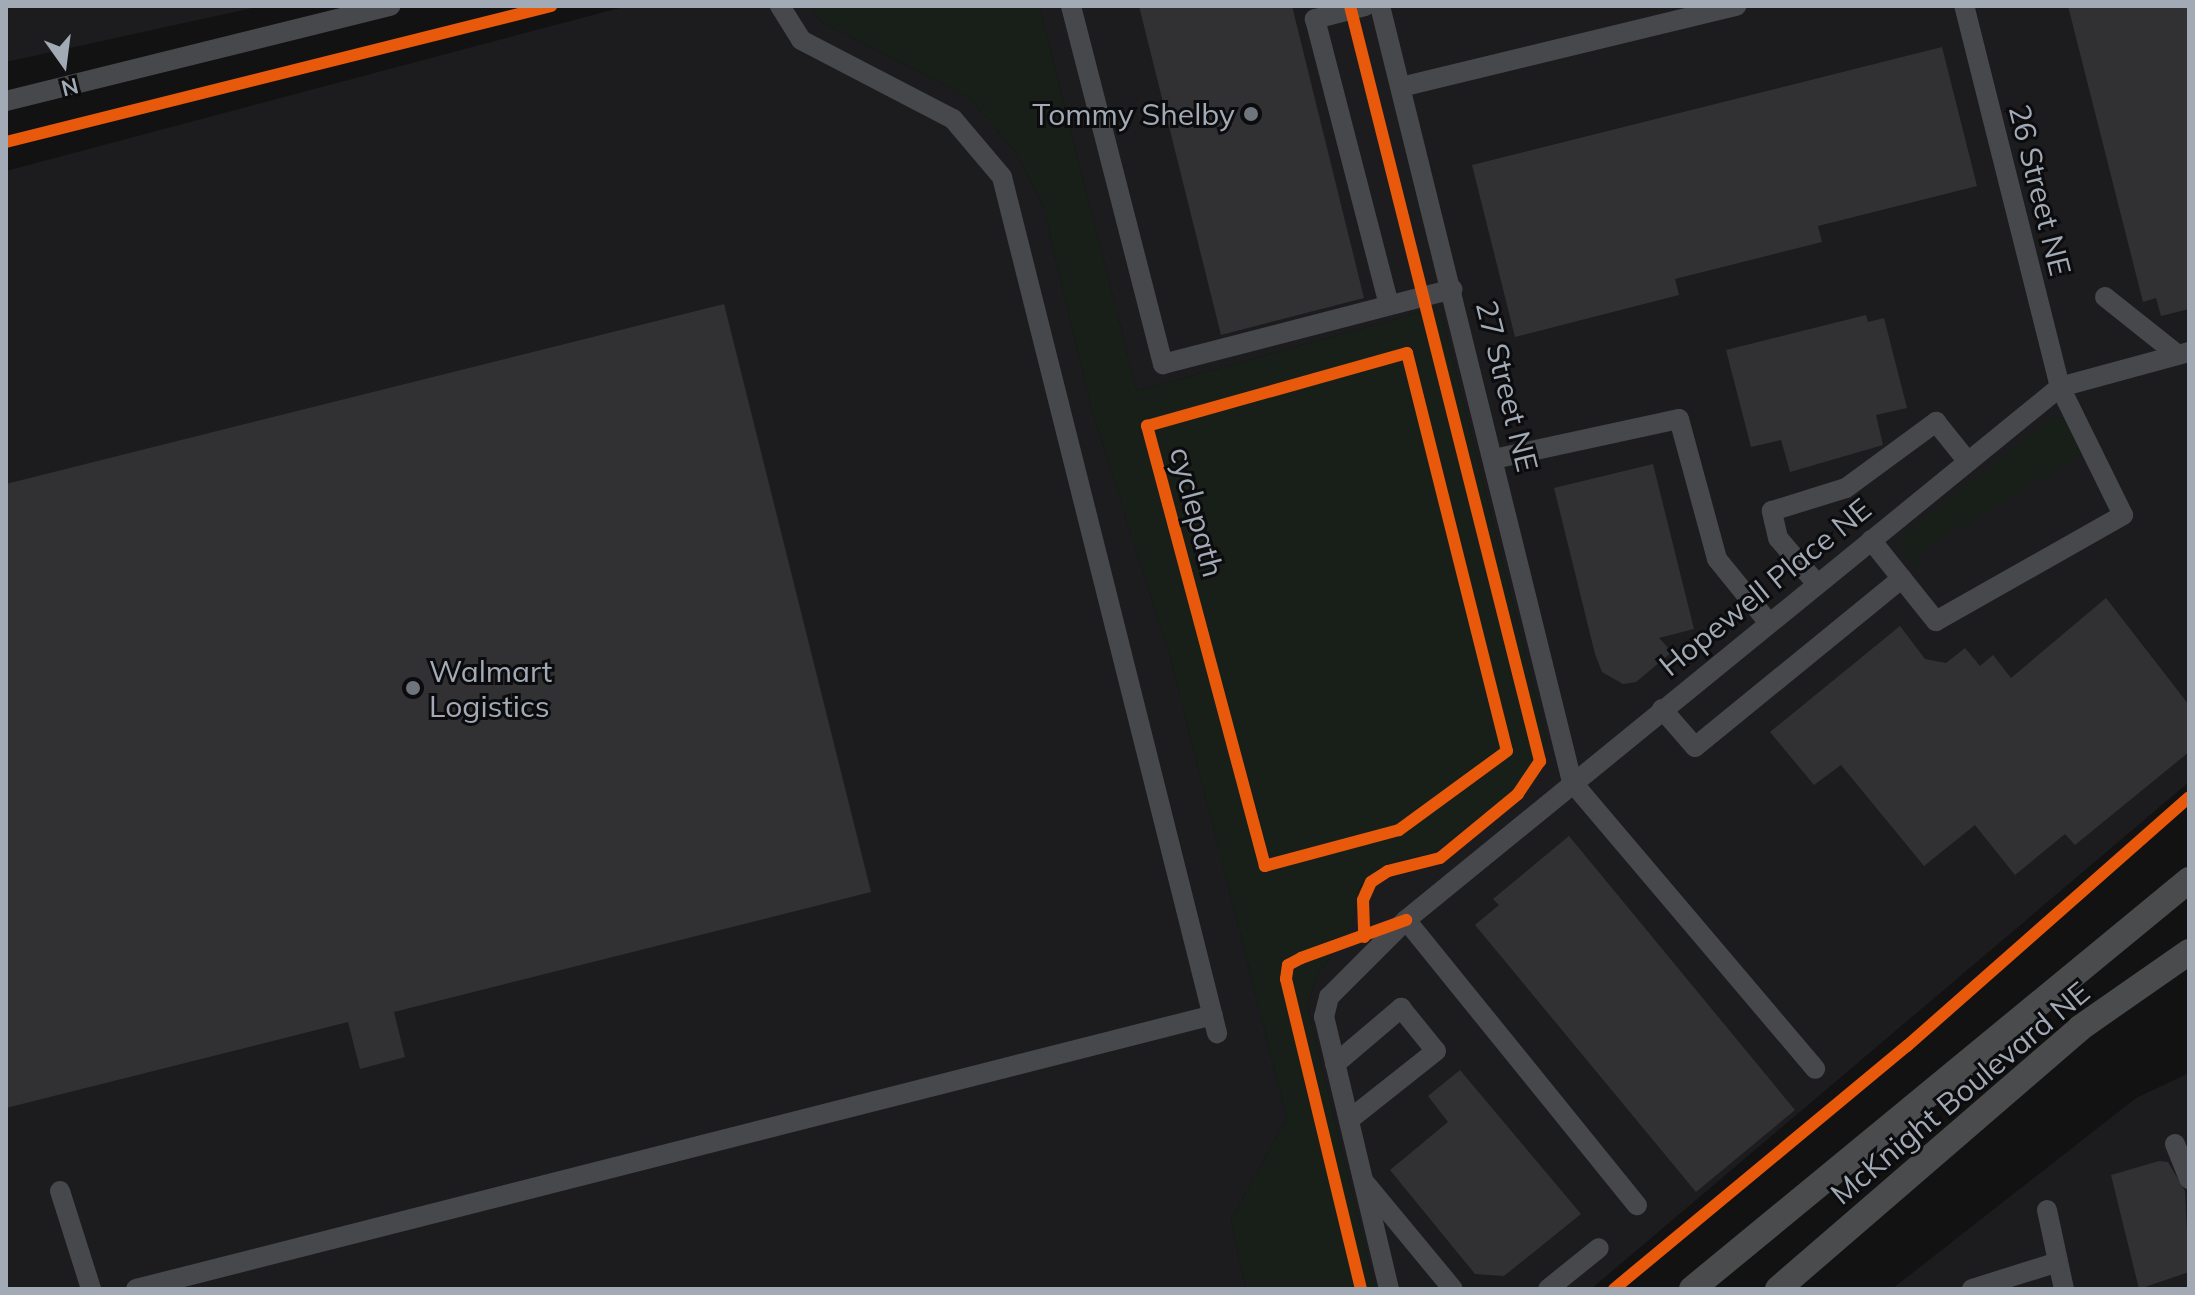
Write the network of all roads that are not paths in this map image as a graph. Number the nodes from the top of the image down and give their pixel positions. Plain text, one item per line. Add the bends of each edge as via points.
1 (390, 6) edge
2 (780, 6) edge
3 (1071, 6) edge
4 (1365, 6) edge
5 (1380, 6) edge
6 (1736, 6) edge
7 (1964, 6) edge
8 (1401, 87) junction
9 (6, 101) edge
10 (1452, 289) junction
11 (2105, 297) dead end
12 (1389, 305) junction
13 (2183, 354) edge
14 (2060, 387) junction
15 (1494, 459) junction
16 (1968, 462) junction
17 (1871, 540) junction
18 (1902, 578) junction
19 (1817, 584) junction
20 (1769, 623) junction
21 (1662, 709) junction
22 (1572, 782) junction
23 (2189, 880) edge
24 (1406, 920) junction
25 (2189, 952) edge
26 (1335, 1064) junction
27 (1815, 1069) dead end
28 (1349, 1120) junction
29 (2175, 1144) dead end
30 (2189, 1179) edge
31 (1363, 1180) junction
32 (60, 1191) dead end
33 (1637, 1205) dead end
34 (2047, 1210) dead end
35 (1599, 1248) dead end
36 (2058, 1262) junction
37 (91, 1289) edge
38 (136, 1289) edge
39 (1389, 1289) edge
40 (1453, 1289) edge
41 (1548, 1289) edge
42 (1692, 1289) edge
43 (1778, 1289) edge
44 (1972, 1289) edge
45 (2064, 1289) edge

1 - 9 street
2 - 38 street via 801,40 953,119 1002,177 1215,1024
3 - 12 street via 1163,364
4 - 12 street via 1315,19
5 - 8 street, 27 Street NE
6 - 8 street
7 - 14 street, 26 Street NE
8 - 10 street, 27 Street NE
10 - 12 street
10 - 15 street, 27 Street NE
11 - 13 street
13 - 14 street, Hopewell Place NE
14 - 16 street, Hopewell Place NE
14 - 18 street, 26 Street NE via 2123,515 1936,621
15 - 20 street via 1679,419 1717,559
15 - 22 street, 27 Street NE
16 - 17 street, Hopewell Place NE
16 - 19 street via 1936,422 1846,488 1772,511 1778,538
17 - 18 street
17 - 19 street, Hopewell Place NE
18 - 21 street via 1695,747
19 - 20 street, Hopewell Place NE
20 - 21 street, Hopewell Place NE
21 - 22 street, Hopewell Place NE
22 - 24 street, Hopewell Place NE
22 - 27 street
23 - 42 main road, McKnight Boulevard NE
24 - 26 street, Hopewell Place NE via 1329,997 1324,1017
24 - 33 street
25 - 43 main road, McKnight Boulevard NE via 2080,1028
26 - 28 street, Hopewell Place NE
26 - 28 street via 1401,1008 1436,1051
28 - 31 street, Hopewell Place NE
29 - 30 street
31 - 39 street, Hopewell Place NE
31 - 40 street
32 - 37 street
34 - 36 street
35 - 41 street
36 - 44 street
36 - 45 street

